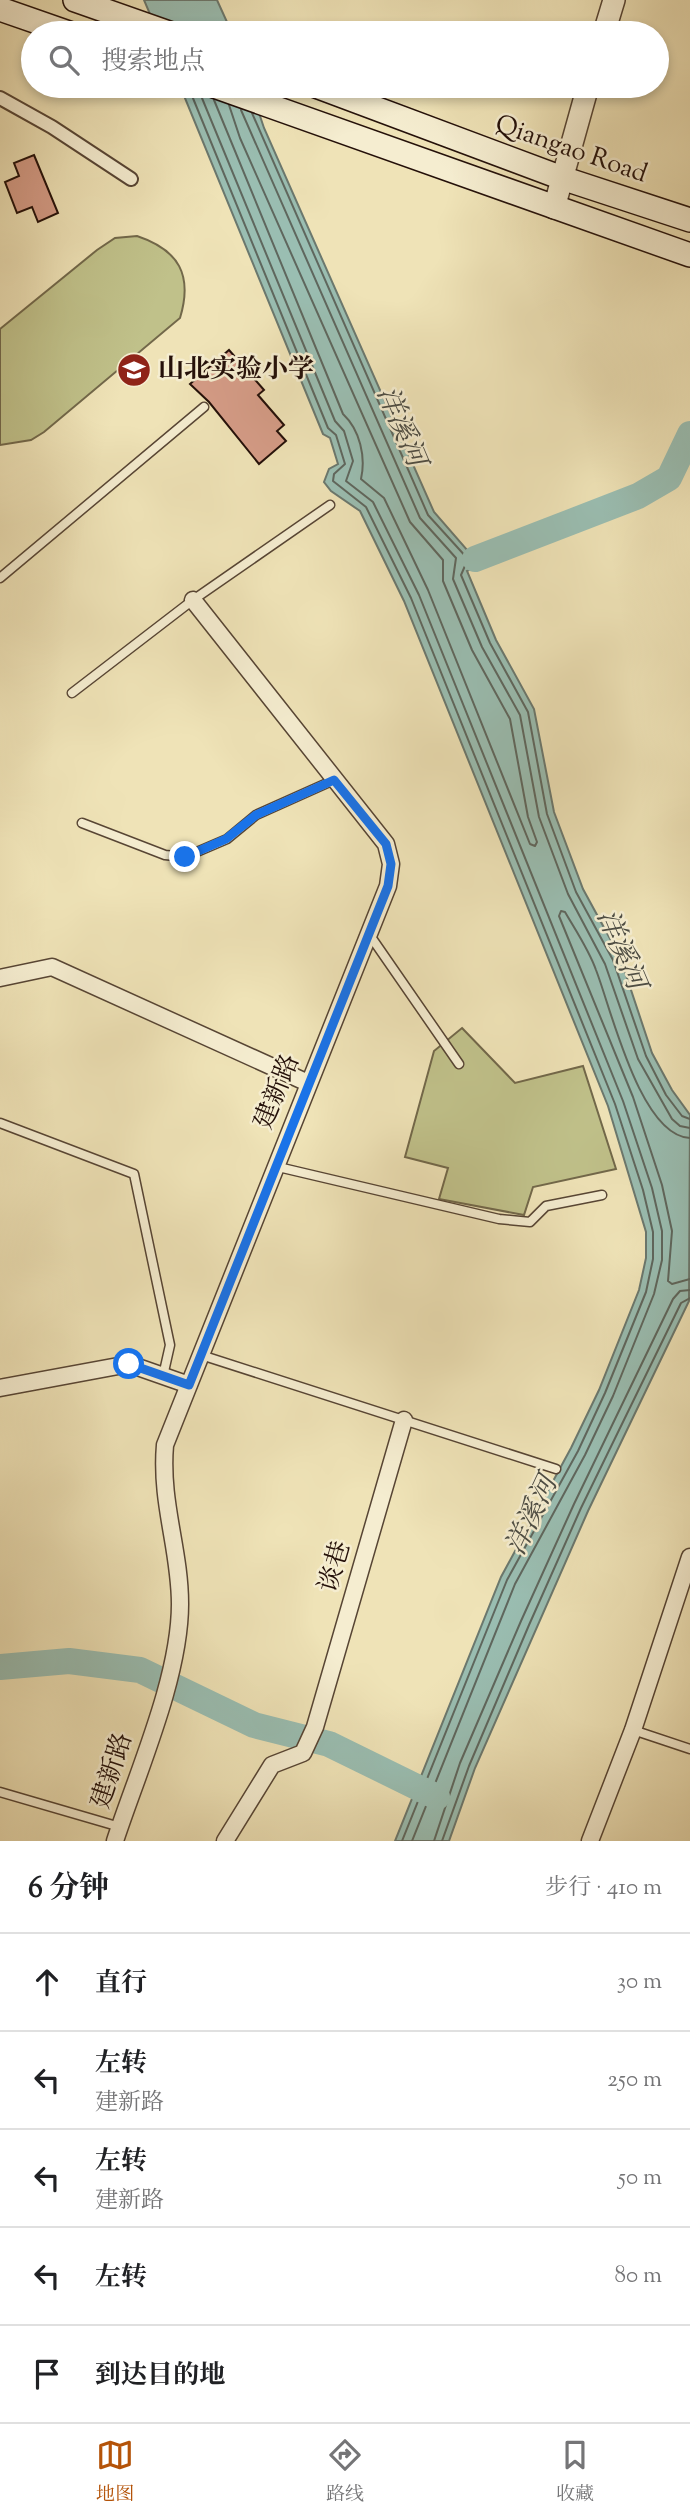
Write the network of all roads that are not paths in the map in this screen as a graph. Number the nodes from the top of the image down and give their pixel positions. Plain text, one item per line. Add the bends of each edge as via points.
1 (614, 0) edge
2 (80, 2) edge
3 (0, 9) edge
4 (34, 21) edge
5 (135, 21) edge
6 (608, 21) edge
7 (0, 98) edge
8 (247, 98) edge
9 (348, 98) edge
10 (585, 98) edge
11 (445, 134) junction
12 (436, 167) junction
13 (562, 178) junction
14 (131, 179) dead end
15 (554, 208) junction
16 (690, 220) edge
17 (690, 256) edge
18 (204, 407) dead end
19 (330, 505) dead end
20 (0, 578) edge
21 (193, 600) junction
22 (72, 693) dead end
23 (334, 780) junction
24 (82, 823) dead end
25 (369, 933) junction
26 (0, 978) edge
27 (459, 1063) dead end
28 (308, 1083) junction
29 (0, 1123) edge
30 (274, 1166) junction
31 (602, 1195) dead end
32 (201, 1355) junction
33 (163, 1376) junction
34 (189, 1385) junction
35 (0, 1388) edge
36 (404, 1420) junction
37 (556, 1469) dead end
38 (690, 1557) edge
39 (634, 1730) junction
40 (690, 1749) edge
41 (0, 1792) edge
42 (118, 1834) edge
43 (225, 1841) edge
44 (590, 1841) edge

1 - 6 street
2 - 5 main road
3 - 4 main road
7 - 14 street
8 - 12 main road
9 - 11 main road, Qiangao Road
10 - 13 street
11 - 12 main road via 450,156
11 - 13 main road, Qiangao Road
12 - 15 main road
13 - 15 street
13 - 16 main road, Qiangao Road
15 - 17 main road
18 - 20 lane
19 - 21 lane
21 - 22 lane
21 - 23 street, 建新路
23 - 24 lane via 256,815 226,839 185,857 165,855
23 - 25 street, 建新路 via 386,844 391,864 388,886
25 - 27 lane
25 - 28 street, 建新路
26 - 28 street via 52,967
28 - 30 street, 建新路
29 - 33 lane via 134,1174 170,1345
30 - 31 lane via 499,1219 530,1222 546,1206
30 - 32 street, 建新路
32 - 34 street, 建新路
32 - 36 lane
33 - 34 street
33 - 35 street via 129,1364
34 - 42 street, 建新路 via 165,1445 162,1479 180,1604 173,1660
36 - 37 lane
36 - 43 street, 谈巷 via 315,1727 303,1753 272,1765
38 - 39 street
39 - 40 lane
39 - 44 street
41 - 42 lane

